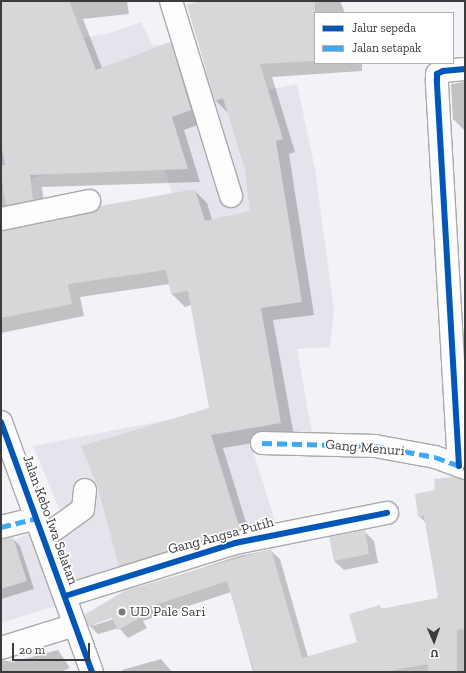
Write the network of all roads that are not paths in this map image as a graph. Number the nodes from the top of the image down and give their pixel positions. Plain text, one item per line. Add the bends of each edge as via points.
1 (171, 1) edge
2 (465, 69) edge
3 (231, 196) dead end
4 (89, 201) dead end
5 (1, 219) edge
6 (1, 422) edge
7 (262, 443) dead end
8 (462, 467) edge
9 (85, 490) dead end
10 (387, 514) dead end
11 (1, 527) edge
12 (41, 527) junction
13 (65, 596) junction
14 (75, 624) junction
15 (1, 648) edge
16 (86, 670) edge

1 - 3 street
2 - 8 street via 443,71 437,80
4 - 5 street
6 - 12 street, Jalan Kebo Iwa Selatan
7 - 8 street, Gang Menuri via 375,446 435,457
9 - 12 street via 83,509
10 - 13 street, Gang Angsa Putih via 235,543
11 - 12 street
12 - 13 street, Jalan Kebo Iwa Selatan
13 - 14 street, Jalan Kebo Iwa Selatan
14 - 15 street
14 - 16 street, Jalan Kebo Iwa Selatan

